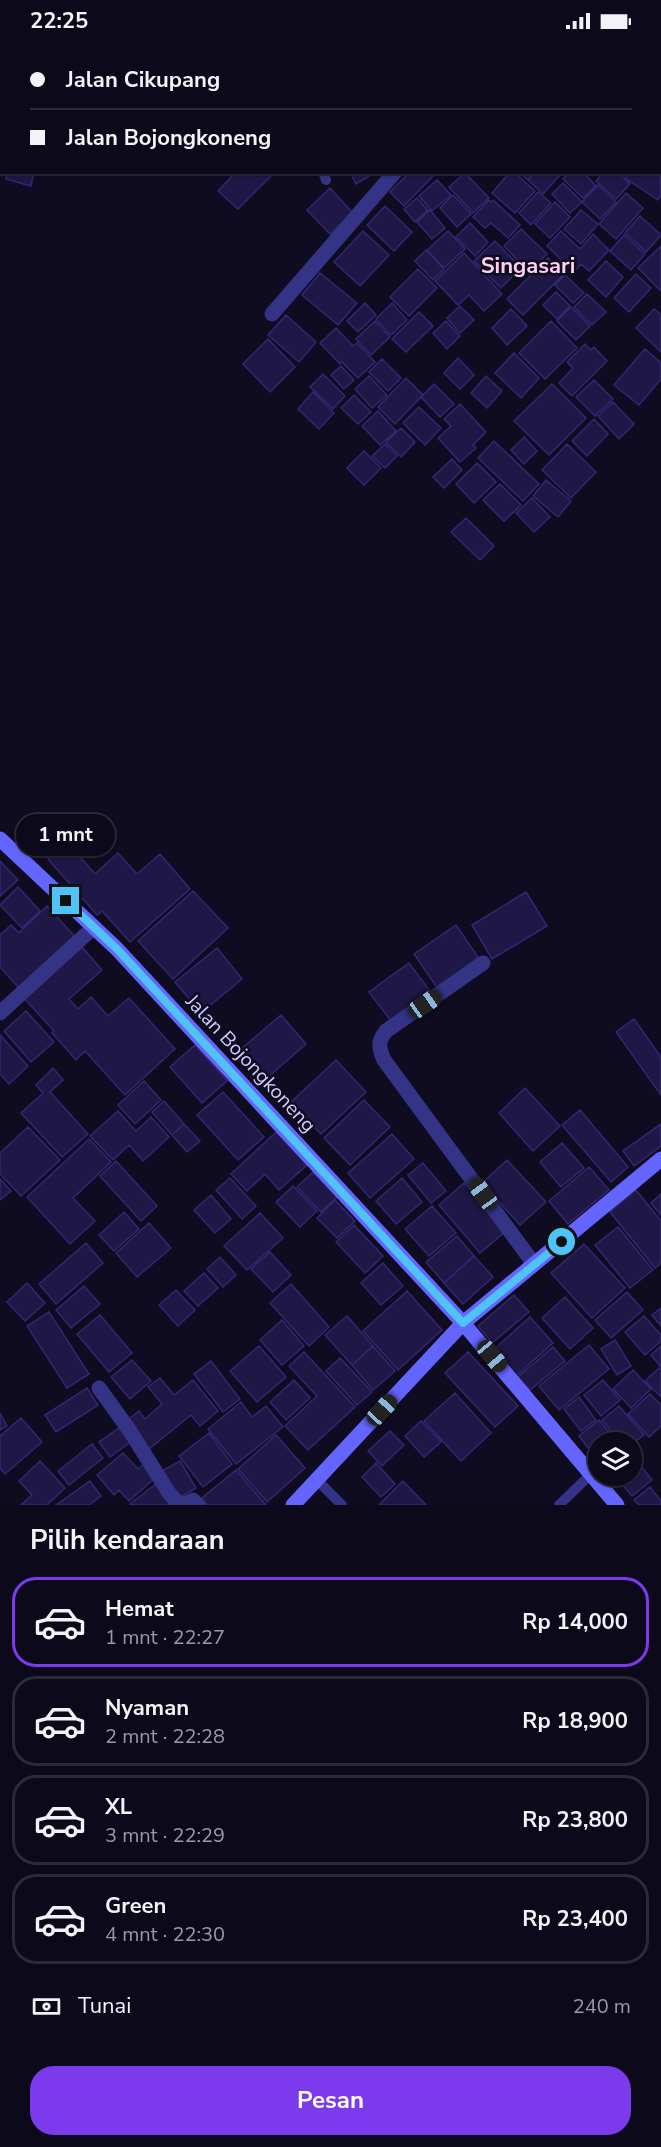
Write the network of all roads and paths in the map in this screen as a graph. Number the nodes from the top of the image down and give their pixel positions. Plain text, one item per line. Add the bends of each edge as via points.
1 (393, 174) edge
2 (272, 314) dead end
3 (0, 839) edge
4 (94, 927) junction
5 (483, 963) dead end
6 (0, 1014) edge
7 (661, 1159) edge
8 (534, 1264) junction
9 (463, 1323) junction
10 (99, 1388) dead end
11 (588, 1470) edge
12 (588, 1477) edge
13 (317, 1480) junction
14 (601, 1486) edge
15 (181, 1505) edge
16 (198, 1505) edge
17 (293, 1505) edge
18 (342, 1505) edge
19 (559, 1505) edge
20 (618, 1505) edge

1 - 2 street
3 - 4 main road, Jalan Bojongkoneng
4 - 6 street
4 - 9 main road, Jalan Bojongkoneng
5 - 8 street via 386,1030 379,1039 379,1048
7 - 8 main road
8 - 9 main road
9 - 11 main road, Jalan Bojongkoneng
9 - 13 main road
10 - 15 street
12 - 19 lane
13 - 17 main road
13 - 18 lane
14 - 20 main road, Jalan Bojongkoneng
15 - 16 street via 194,1500

